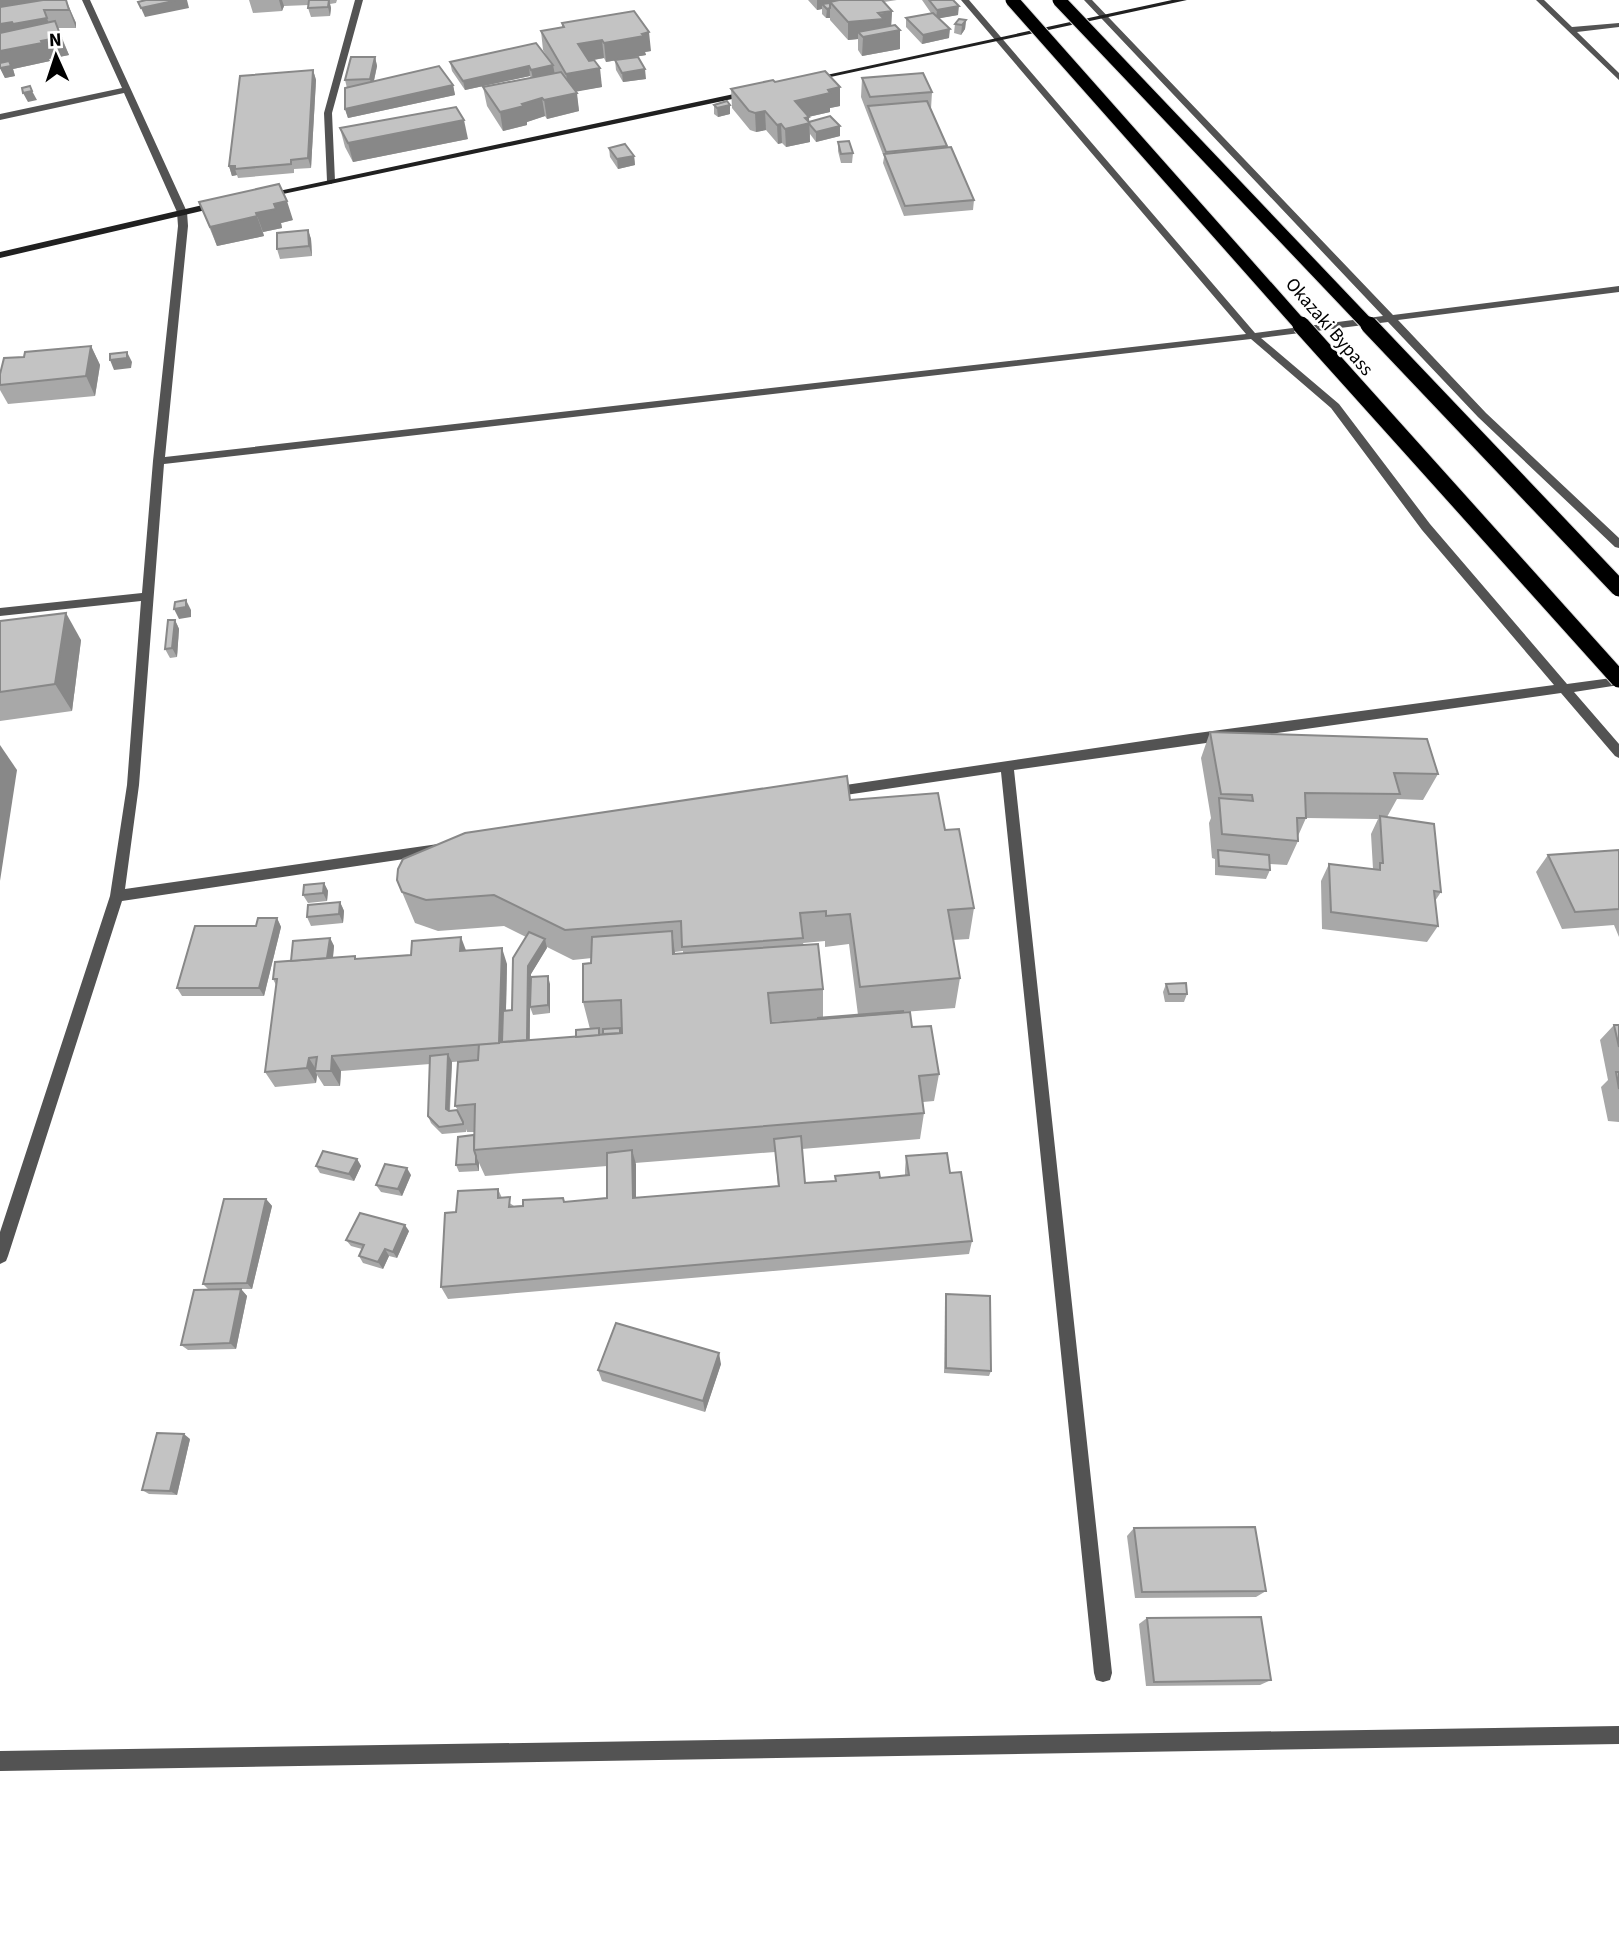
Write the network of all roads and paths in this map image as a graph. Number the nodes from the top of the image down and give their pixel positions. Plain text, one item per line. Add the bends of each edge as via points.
1 (86, 0) edge
2 (359, 0) edge
3 (965, 0) edge
4 (1012, 0) edge
5 (1059, 0) edge
6 (1088, 0) edge
7 (1183, 0) edge
8 (1540, 0) edge
9 (1106, 16) junction
10 (1619, 26) edge
11 (1571, 30) junction
12 (999, 38) junction
13 (1619, 78) edge
14 (803, 81) edge
15 (125, 90) junction
16 (762, 90) edge
17 (0, 117) edge
18 (331, 181) junction
19 (249, 198) edge
20 (236, 201) edge
21 (181, 212) junction
22 (0, 255) edge
23 (1619, 289) edge
24 (1391, 317) junction
25 (1252, 335) junction
26 (158, 461) junction
27 (1619, 544) edge
28 (1619, 588) edge
29 (147, 596) junction
30 (0, 612) edge
31 (1619, 680) edge
32 (1564, 688) junction
33 (1619, 753) edge
34 (1007, 766) junction
35 (816, 794) edge
36 (446, 848) edge
37 (117, 896) junction
38 (0, 1256) edge
39 (1103, 1673) dead end
40 (1619, 1735) edge
41 (0, 1761) edge

1 - 15 street
2 - 18 street via 328,113
3 - 12 street
4 - 31 highway, Okazaki Bypass, bridge
5 - 28 highway, Okazaki Bypass, bridge
6 - 9 street
7 - 9 street
8 - 11 street
9 - 12 street
9 - 24 street
10 - 11 street
11 - 13 street
12 - 14 street
12 - 25 street
15 - 17 street
15 - 21 street
16 - 18 street
18 - 19 street
20 - 21 street
21 - 22 street
21 - 26 street
23 - 24 street
24 - 25 street
24 - 27 street via 1482,415
25 - 26 street
25 - 32 street via 1335,406 1426,527
26 - 29 street
29 - 30 street
29 - 37 street via 133,785
31 - 32 street
32 - 33 street
32 - 34 street
34 - 35 street
34 - 39 street
36 - 37 street
37 - 38 street
40 - 41 street

